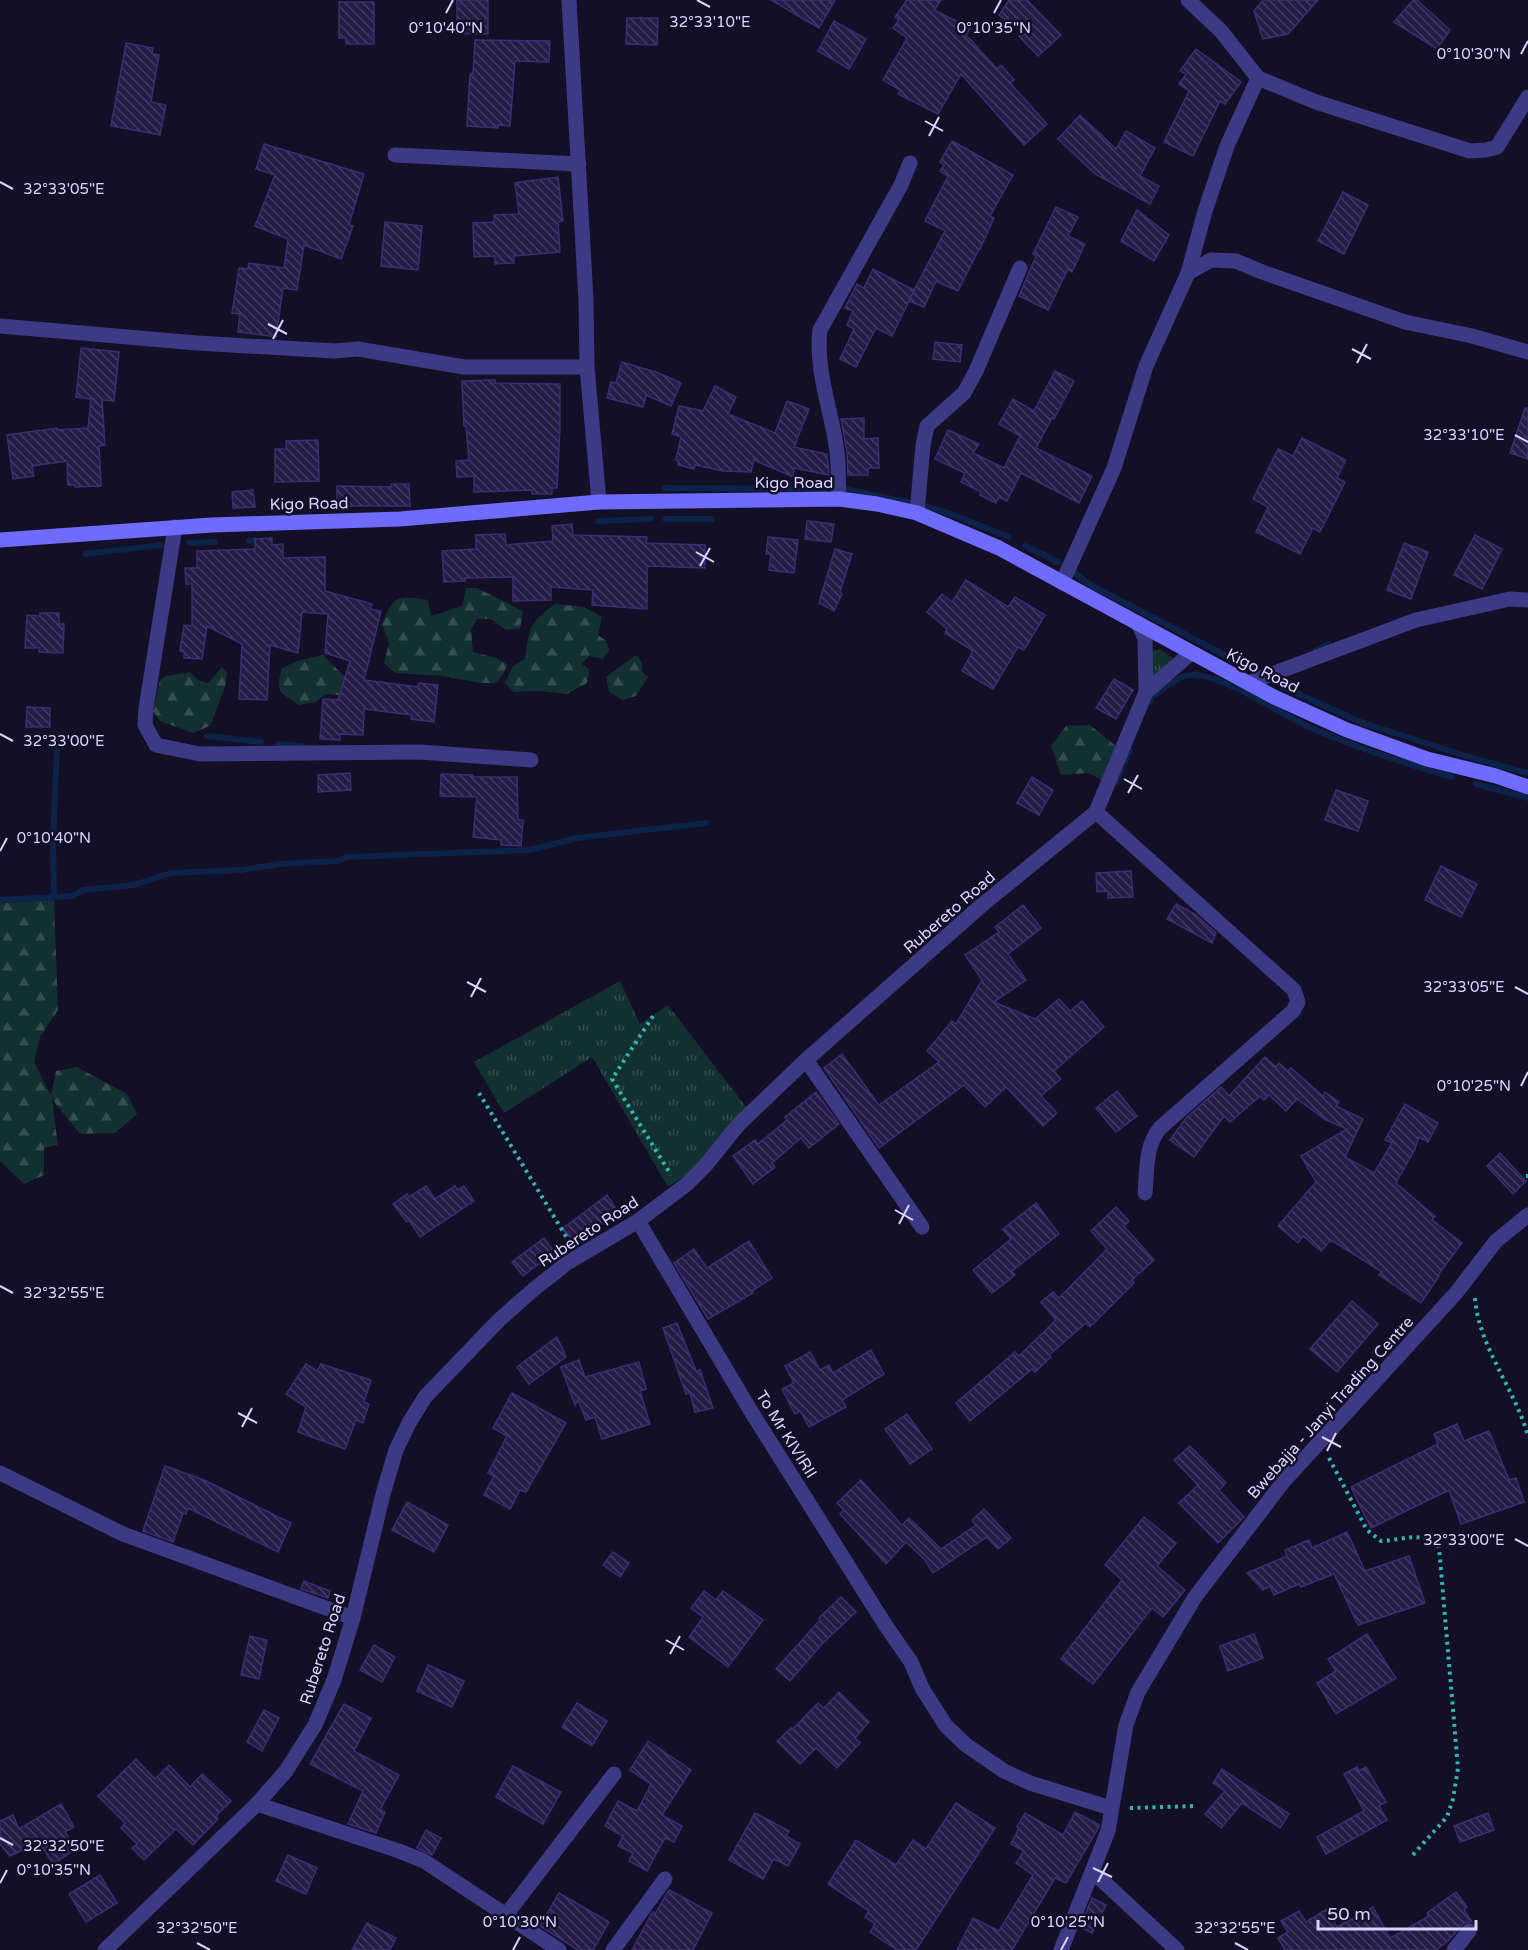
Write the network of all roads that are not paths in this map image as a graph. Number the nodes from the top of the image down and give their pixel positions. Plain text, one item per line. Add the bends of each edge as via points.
1 (569, 0) edge
2 (1188, 0) edge
3 (1258, 78) junction
4 (1528, 97) edge
5 (395, 155) dead end
6 (910, 163) dead end
7 (579, 164) junction
8 (1020, 268) dead end
9 (1188, 273) junction
10 (0, 326) edge
11 (1528, 352) edge
12 (587, 367) junction
13 (839, 499) junction
14 (599, 502) junction
15 (917, 513) junction
16 (175, 527) junction
17 (0, 540) edge
18 (1062, 583) junction
19 (1528, 600) edge
20 (1138, 624) junction
21 (1191, 653) junction
22 (1248, 683) junction
23 (1146, 692) junction
24 (531, 760) dead end
25 (1528, 787) edge
26 (1096, 812) junction
27 (806, 1060) junction
28 (1145, 1193) dead end
29 (1528, 1215) edge
30 (638, 1221) junction
31 (922, 1227) dead end
32 (0, 1473) edge
33 (353, 1618) junction
34 (614, 1774) dead end
35 (257, 1804) junction
36 (1111, 1808) junction
37 (1092, 1871) junction
38 (665, 1879) dead end
39 (506, 1915) junction
40 (1469, 1931) dead end
41 (105, 1950) edge
42 (560, 1950) edge
43 (613, 1950) edge
44 (1061, 1950) edge
45 (1177, 1950) edge
46 (1454, 1950) edge

1 - 7 street
2 - 3 street via 1221,31
3 - 4 street via 1316,102 1470,151 1497,147
3 - 9 street via 1227,146
5 - 7 street
6 - 13 street via 820,330 820,363 838,453
7 - 12 street
8 - 15 street via 964,393 927,426
9 - 11 street via 1211,260 1236,261 1405,322
9 - 18 street via 1146,366 1114,468
10 - 12 street via 209,344 358,349 464,367
12 - 14 street
13 - 14 street, Kigo Road
13 - 15 street, Kigo Road
14 - 16 street, Kigo Road via 400,519
15 - 18 street, Kigo Road via 999,548
16 - 17 street, Kigo Road
16 - 24 street via 146,708 145,725 156,745 200,754 420,752
18 - 20 street, Kigo Road
19 - 22 street via 1510,599 1416,620
20 - 21 street, Kigo Road
20 - 23 street via 1145,638
21 - 22 street, Kigo Road
21 - 23 street, Rubereto Road
22 - 25 street, Kigo Road via 1392,748
23 - 26 street, Rubereto Road
26 - 27 street, Rubereto Road via 982,905
26 - 28 street via 1294,990 1298,1002 1293,1011 1160,1128 1149,1145
27 - 30 street, Rubereto Road via 739,1124 705,1166
27 - 31 street
29 - 36 street, Bwebajja - Janyi Trading Centre via 1496,1242 1456,1293 1284,1481 1195,1597 1138,1692 1126,1725
30 - 33 street, Rubereto Road via 578,1256 532,1290 425,1397 396,1450
30 - 36 street, To Mr KIVIRII via 752,1413 911,1662 946,1726 1004,1771
32 - 33 street via 123,1533
33 - 35 street, Rubereto Road via 315,1725 286,1771
34 - 39 street
35 - 39 street via 424,1861
35 - 41 street, Rubereto Road
36 - 37 street, Bwebajja - Janyi Trading Centre via 1108,1831
37 - 44 street, Bwebajja - Janyi Trading Centre
37 - 45 street
38 - 43 street
39 - 42 street
40 - 46 street

